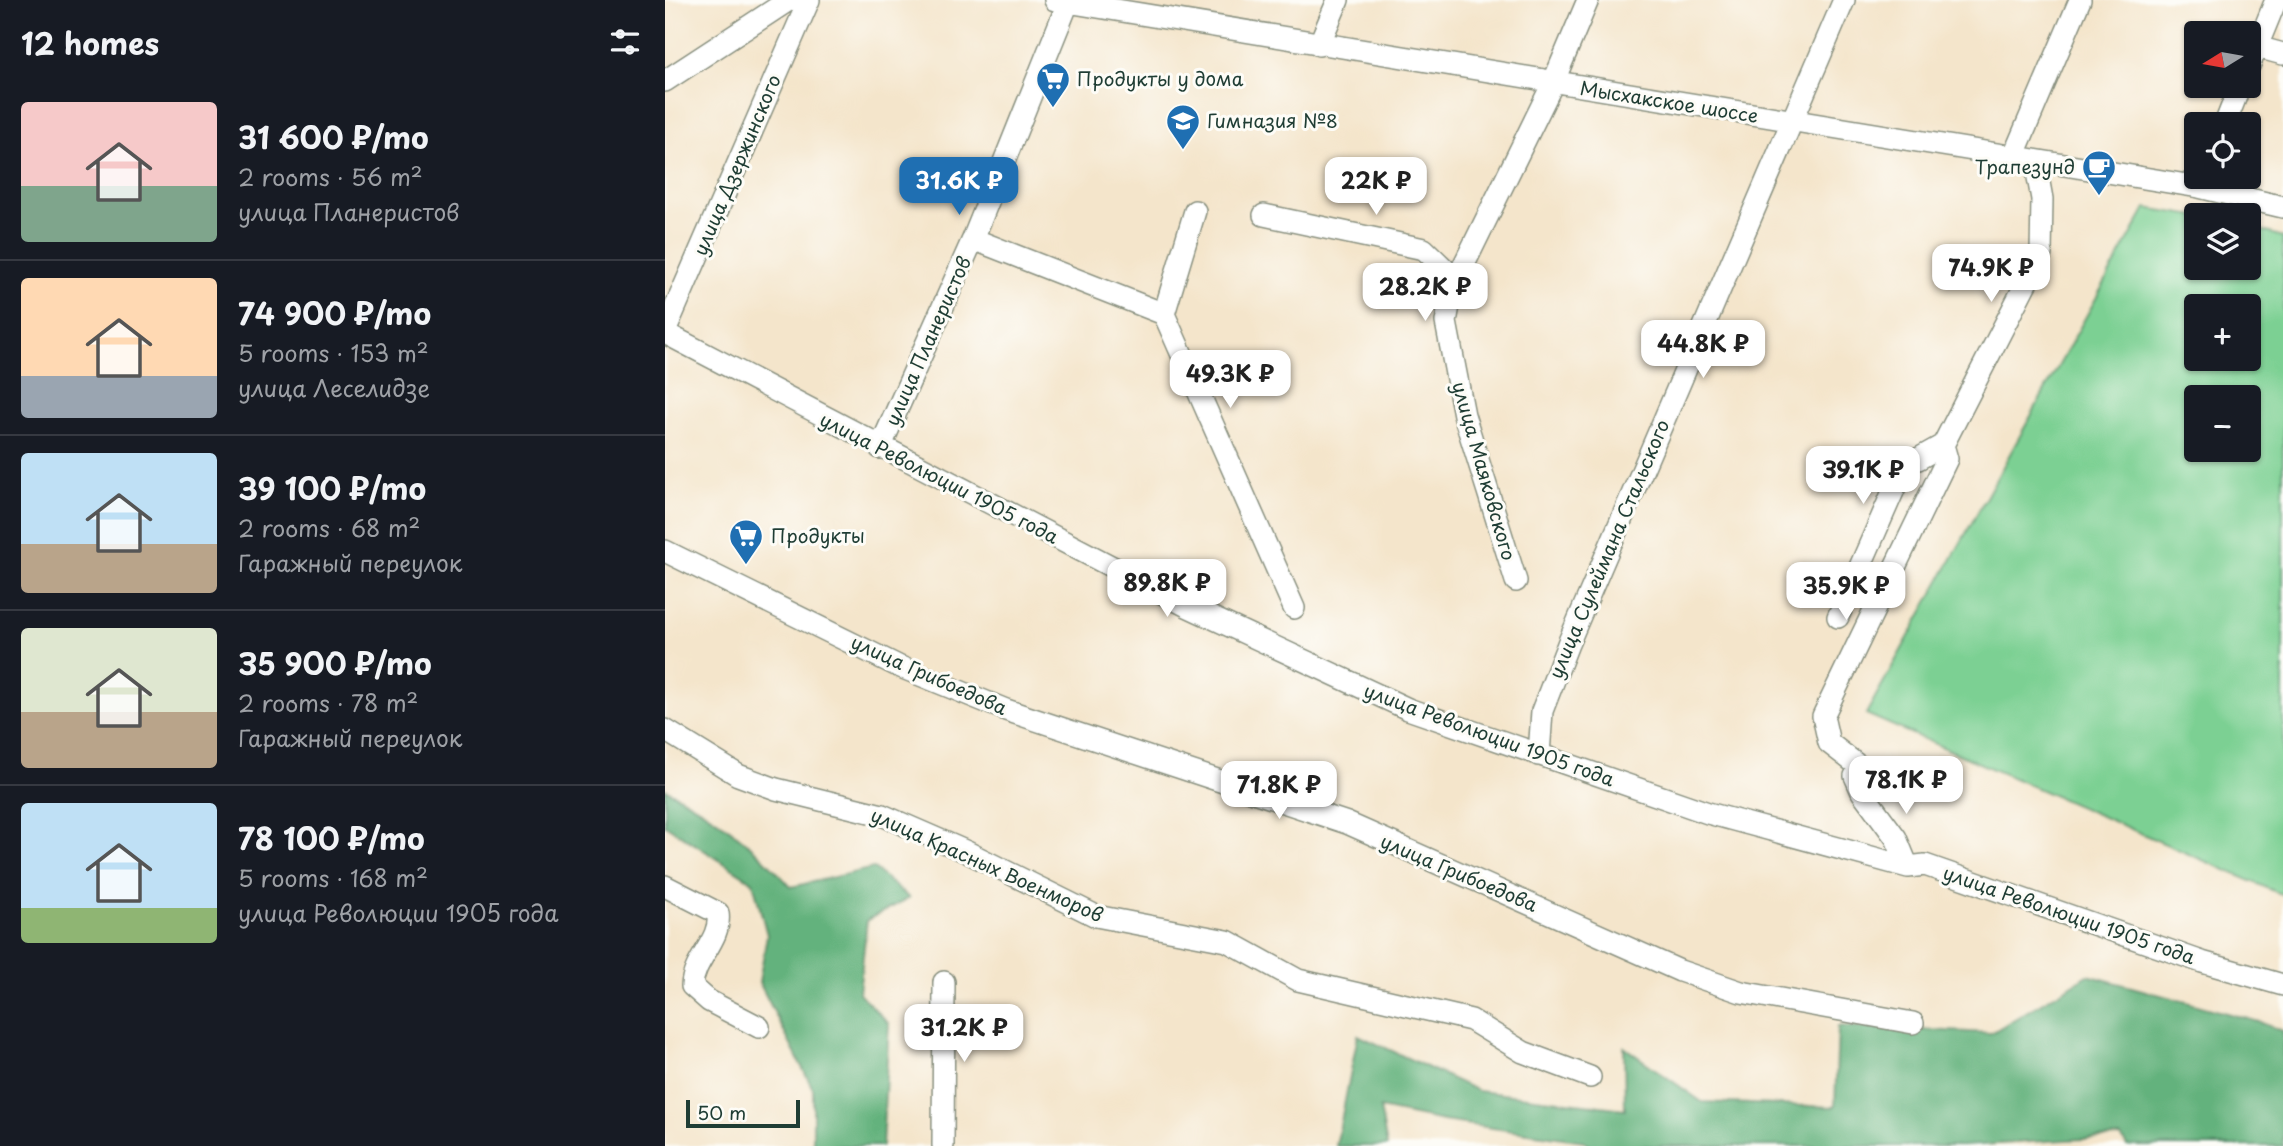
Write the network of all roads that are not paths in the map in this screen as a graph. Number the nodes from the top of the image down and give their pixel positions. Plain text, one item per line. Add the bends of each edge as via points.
1 (789, 0) edge
2 (809, 0) edge
3 (1338, 0) edge
4 (1588, 0) edge
5 (1844, 0) edge
6 (2080, 0) edge
7 (2276, 0) edge
8 (1064, 1) edge
9 (2261, 37) edge
10 (1319, 45) junction
11 (2283, 54) edge
12 (2261, 55) edge
13 (665, 81) edge
14 (1552, 83) junction
15 (1790, 122) junction
16 (2013, 157) junction
17 (2035, 160) junction
18 (2184, 180) edge
19 (2224, 189) edge
20 (2283, 207) edge
21 (1195, 211) dead end
22 (1264, 215) dead end
23 (973, 239) junction
24 (1456, 280) junction
25 (1164, 314) junction
26 (665, 332) edge
27 (1943, 445) junction
28 (880, 448) junction
29 (665, 551) edge
30 (1516, 581) dead end
31 (1294, 608) dead end
32 (1838, 617) dead end
33 (665, 730) edge
34 (1539, 755) junction
35 (1908, 867) junction
36 (665, 886) edge
37 (944, 982) dead end
38 (2283, 985) edge
39 (1913, 1023) dead end
40 (759, 1027) dead end
41 (1590, 1077) dead end
42 (943, 1146) edge

1 - 13 street
2 - 26 street, улица Дзержинского
3 - 10 street
4 - 14 street, улица Маяковского
5 - 15 street, улица Сулеймана Стальского
6 - 16 street
7 - 9 street
8 - 10 street, Мысхакское шоссе
8 - 23 street, улица Планеристов
10 - 14 street, Мысхакское шоссе
11 - 12 street
14 - 15 street, Мысхакское шоссе
14 - 24 street, улица Маяковского
15 - 16 street, Мысхакское шоссе
15 - 34 street, улица Сулеймана Стальского via 1568,644 1542,711
16 - 17 street, Мысхакское шоссе
17 - 18 street, Мысхакское шоссе
17 - 27 street via 2042,200 2042,254
19 - 20 street, Мысхакское шоссе
21 - 25 street
22 - 24 street via 1424,249
23 - 25 street
23 - 28 street, улица Планеристов
24 - 30 street, улица Маяковского via 1445,322 1464,415
25 - 31 street
26 - 28 street, улица Революции 1905 года
27 - 32 street via 1906,462
27 - 35 street via 1948,459 1823,716 1829,743 1860,767 1855,776 1862,792 1896,838
28 - 34 street, улица Революции 1905 года via 1305,663 1409,709
29 - 39 street, улица Грибоедова via 898,666 1006,710 1347,823 1681,971 1741,992
33 - 41 street, улица Красных Военморов via 738,775 883,815 1096,916 1227,941 1298,980 1471,1020 1523,1052
34 - 35 street, улица Революции 1905 года via 1708,813
35 - 38 street, улица Революции 1905 года via 1925,865 2203,962
36 - 40 street via 718,914 720,925 692,972 692,986 709,1001
37 - 42 street

